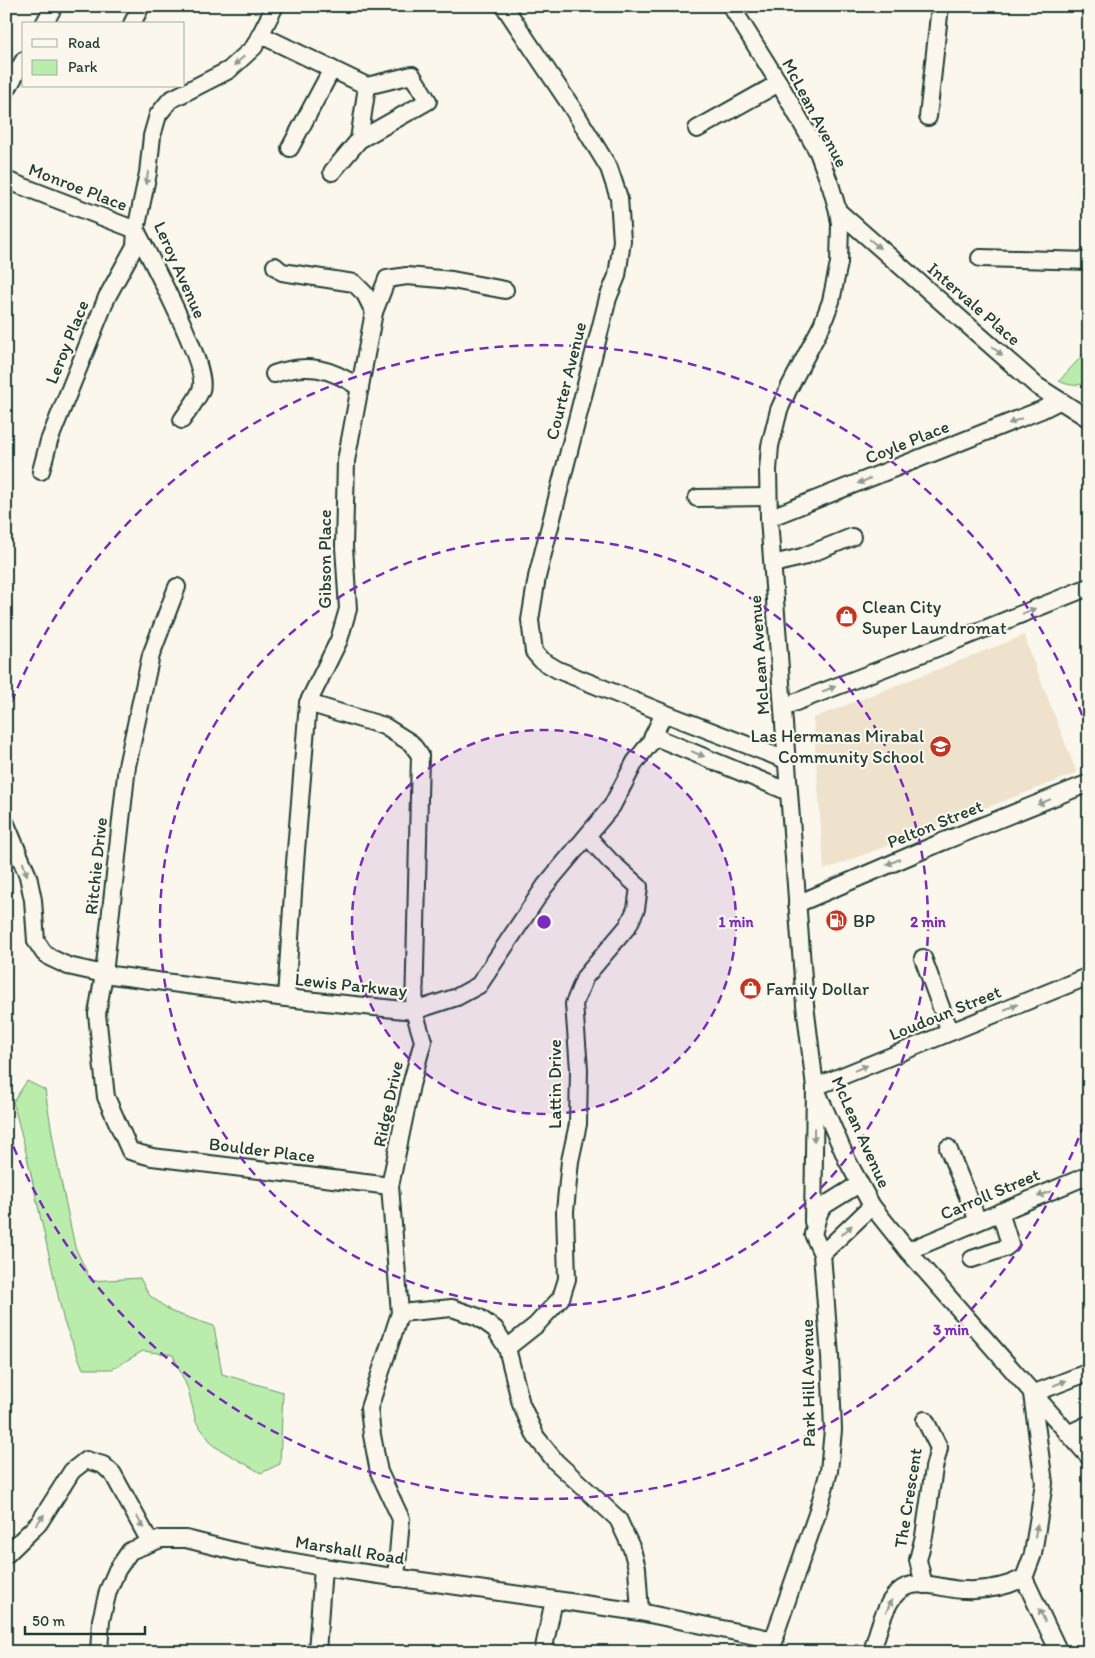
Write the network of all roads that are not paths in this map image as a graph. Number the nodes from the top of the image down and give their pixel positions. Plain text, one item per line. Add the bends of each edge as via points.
1 (54, 6) edge
2 (141, 6) edge
3 (275, 6) edge
4 (504, 6) edge
5 (731, 6) edge
6 (940, 6) edge
7 (45, 22) edge
8 (133, 22) edge
9 (261, 35) junction
10 (22, 63) edge
11 (332, 69) junction
12 (779, 83) junction
13 (367, 86) junction
14 (6, 91) edge
15 (928, 117) dead end
16 (697, 129) dead end
17 (359, 140) junction
18 (290, 148) dead end
19 (332, 172) dead end
20 (6, 180) edge
21 (838, 211) junction
22 (136, 230) junction
23 (980, 258) dead end
24 (1089, 261) edge
25 (275, 266) dead end
26 (505, 290) dead end
27 (374, 312) junction
28 (274, 374) dead end
29 (360, 388) junction
30 (1059, 401) junction
31 (1089, 419) edge
32 (182, 420) dead end
33 (41, 471) dead end
34 (768, 497) junction
35 (697, 498) dead end
36 (769, 518) junction
37 (852, 537) dead end
38 (773, 564) junction
39 (1089, 586) edge
40 (177, 587) dead end
41 (308, 704) junction
42 (783, 707) junction
43 (664, 713) junction
44 (653, 736) junction
45 (786, 760) junction
46 (1089, 783) edge
47 (789, 792) junction
48 (6, 824) edge
49 (588, 837) junction
50 (797, 904) junction
51 (923, 958) dead end
52 (104, 974) junction
53 (1089, 976) edge
54 (286, 998) junction
55 (414, 1011) junction
56 (950, 1032) junction
57 (815, 1087) junction
58 (948, 1148) dead end
59 (130, 1151) joint
60 (1089, 1175) edge
61 (859, 1184) junction
62 (390, 1186) junction
63 (872, 1206) junction
64 (1000, 1212) junction
65 (978, 1221) junction
66 (813, 1234) junction
67 (908, 1250) junction
68 (822, 1254) junction
69 (972, 1259) dead end
70 (400, 1313) junction
71 (507, 1348) junction
72 (1089, 1372) edge
73 (1032, 1394) junction
74 (925, 1420) dead end
75 (1089, 1424) edge
76 (1068, 1434) junction
77 (1089, 1457) edge
78 (150, 1542) junction
79 (6, 1555) edge
80 (323, 1567) junction
81 (396, 1578) junction
82 (1024, 1578) junction
83 (924, 1585) junction
84 (554, 1600) junction
85 (640, 1612) junction
86 (772, 1646) edge
87 (99, 1652) edge
88 (317, 1652) edge
89 (543, 1652) edge
90 (872, 1652) edge
91 (1059, 1652) edge

1 - 7 street
2 - 8 street
3 - 9 street, Leroy Avenue
4 - 43 street, Courter Avenue via 609,168 619,198 622,241 617,276 608,298 537,577 530,620 534,652 558,670
5 - 12 street, McLean Avenue
6 - 15 street
9 - 11 street
9 -> 22 street, Leroy Avenue via 254,47 229,70 170,100 158,115
10 - 14 street
11 - 13 street
11 - 18 street
12 - 16 street
12 - 21 street, McLean Avenue via 823,163
13 - 17 street
13 - 17 street via 412,75 428,101
17 - 19 street
20 - 22 street, Monroe Place
21 -> 30 street, Intervale Place via 1037,386
21 - 34 street, McLean Avenue via 840,250 834,289 822,325 778,416 770,446
22 - 32 street, Leroy Avenue via 175,307 200,368 202,389
22 - 33 street, Leroy Place via 135,246 106,297 49,441
23 - 24 street
25 - 27 street via 282,272 354,283 365,294
26 - 27 street, Gibson Place via 407,276 387,280
27 - 29 street, Gibson Place
28 - 29 street via 306,367 332,372
29 - 41 street, Gibson Place via 346,461 344,547 348,609 339,640
30 - 31 street, Intervale Place
30 -> 36 street, Coyle Place
34 - 35 street
34 - 36 street, McLean Avenue
36 - 38 street, McLean Avenue
37 - 38 street via 802,557
38 - 42 street, McLean Avenue
42 -> 39 street
40 - 52 street, Ritchie Drive via 151,655 127,766
41 - 54 street, Gibson Place
41 - 55 street, Ridge Drive via 384,726 411,743 420,755
42 - 45 street, McLean Avenue
43 - 44 street, Lewis Parkway
43 - 45 street
44 -> 47 street
44 - 49 street, Lewis Parkway via 612,806
45 - 47 street, McLean Avenue
46 -> 50 street, Pelton Street
47 - 50 street, McLean Avenue
48 -> 52 street, Lewis Parkway via 28,876 39,946 51,958 68,966
49 - 55 street, Lewis Parkway via 545,886 479,985 457,997
49 - 71 street, Lattin Drive via 639,887 636,909 628,926 585,977 574,1004 579,1069 578,1124 565,1211 567,1279 561,1298 536,1325
50 - 57 street, McLean Avenue
51 - 56 street
52 - 54 street, Lewis Parkway
52 - 59 street, Ritchie Drive via 97,1014 106,1096
56 -> 53 street, Loudoun Street
54 - 55 street, Lewis Parkway
55 - 62 street, Ridge Drive via 422,1041
57 -> 56 street, Loudoun Street
57 - 61 street, McLean Avenue
57 -> 66 street
58 - 65 street
59 - 62 street, Boulder Place via 152,1157
60 -> 64 street, Carroll Street
61 - 63 street, McLean Avenue
61 - 66 street via 822,1207
62 - 70 street, Ridge Drive
63 - 67 street, McLean Avenue
68 -> 63 street
64 - 65 street, Carroll Street
64 - 69 street via 1010,1244
65 - 67 street, Carroll Street
66 - 68 street, Park Hill Avenue
67 - 73 street, McLean Avenue
68 - 86 street, Park Hill Avenue via 831,1366 833,1430 829,1470
70 - 71 street via 452,1308 478,1317 495,1329
70 - 81 street, Ridge Drive via 369,1408 379,1472 401,1519
71 - 85 street via 522,1404 536,1437 556,1462 618,1519 637,1568
73 -> 72 street
73 - 76 street, McLean Avenue
82 -> 73 street via 1032,1554 1044,1483
74 - 83 street, The Crescent via 939,1448 918,1560
75 - 76 street
76 - 77 street, McLean Avenue
79 -> 78 street via 38,1523 72,1471 86,1460 103,1465 113,1474
78 - 80 street, Marshall Road via 186,1538 238,1552
78 - 87 street via 130,1551 117,1570 101,1620
80 - 81 street, Marshall Road
80 - 88 street
81 - 84 street, Marshall Road
82 - 83 street via 1009,1586 988,1589
91 -> 82 street
90 -> 83 street via 891,1600 909,1586
84 - 85 street, Marshall Road
84 - 89 street
85 - 86 street, Marshall Road

